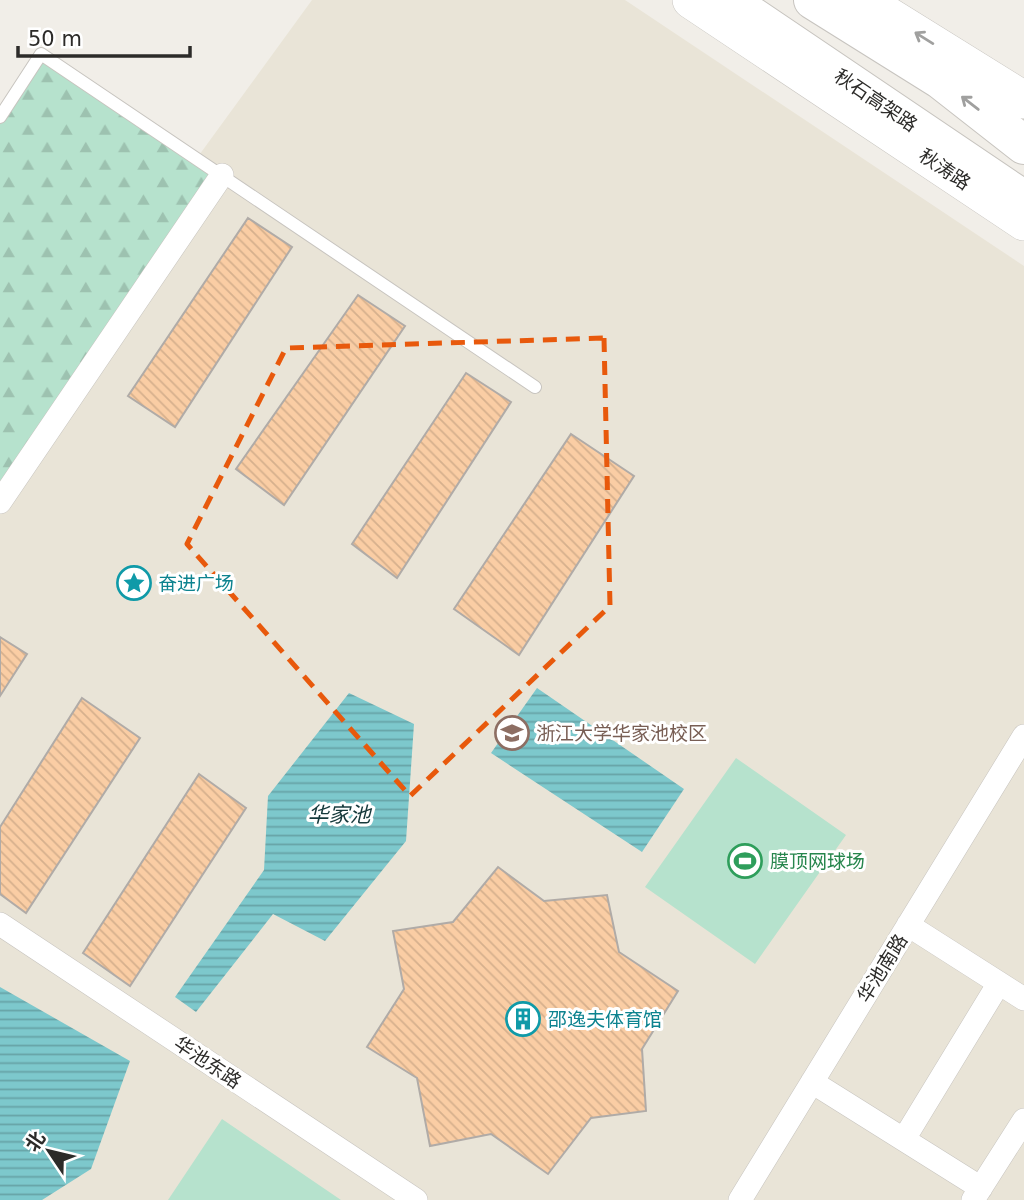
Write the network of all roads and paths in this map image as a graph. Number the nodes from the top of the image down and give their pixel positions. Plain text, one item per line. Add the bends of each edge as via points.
1 (691, 0) edge
2 (728, 0) edge
3 (813, 0) edge
4 (863, 0) edge
5 (1024, 100) edge
6 (0, 117) edge
7 (1024, 145) edge
8 (222, 175) junction
9 (1024, 200) edge
10 (1024, 222) edge
11 (535, 387) dead end
12 (0, 502) edge
13 (1024, 736) edge
14 (0, 924) edge
15 (908, 925) junction
16 (999, 983) junction
17 (1024, 999) edge
18 (812, 1082) junction
19 (1024, 1120) edge
20 (904, 1139) junction
21 (977, 1194) edge
22 (416, 1200) edge
23 (740, 1200) edge

1 - 10 main road, 秋涛路
2 - 9 highway, 秋石高架路
7 -> 3 highway via 941,80
5 -> 4 main road
6 - 8 lane via 41,54
8 - 11 lane
8 - 12 street
13 - 15 street, 华池南路
14 - 22 street, 华池东路
15 - 16 street
15 - 18 street, 华池南路
16 - 17 street
16 - 20 street
18 - 20 street
18 - 23 street, 华池南路
19 - 21 street
20 - 21 street

